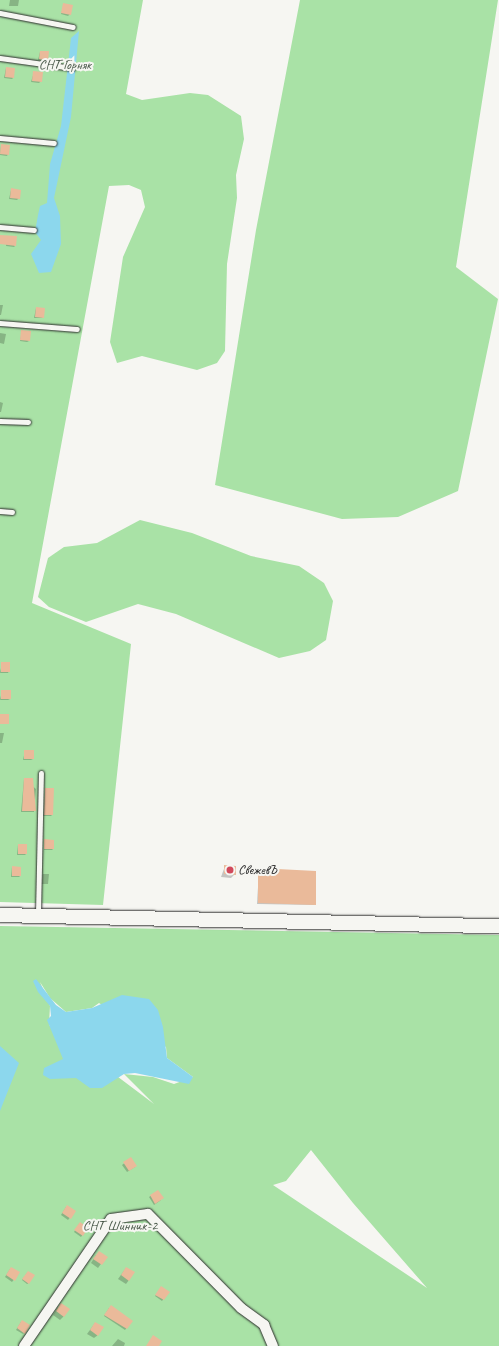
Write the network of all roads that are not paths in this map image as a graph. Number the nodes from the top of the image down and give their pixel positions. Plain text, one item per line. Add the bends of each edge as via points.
1 (0, 12) edge
2 (73, 27) dead end
3 (0, 58) edge
4 (72, 68) dead end
5 (0, 138) edge
6 (54, 143) dead end
7 (0, 228) edge
8 (34, 230) dead end
9 (0, 324) edge
10 (77, 329) dead end
11 (0, 421) edge
12 (28, 422) dead end
13 (0, 511) edge
14 (12, 512) dead end
15 (41, 773) dead end
16 (0, 915) edge
17 (38, 916) junction
18 (499, 926) edge
19 (24, 1346) edge
20 (273, 1346) edge

1 - 2 lane
3 - 4 lane
5 - 6 lane
7 - 8 lane
9 - 10 lane
11 - 12 lane
13 - 14 lane
15 - 17 lane
16 - 17 street
17 - 18 street
19 - 20 street via 111,1219 148,1214 241,1308 264,1325

